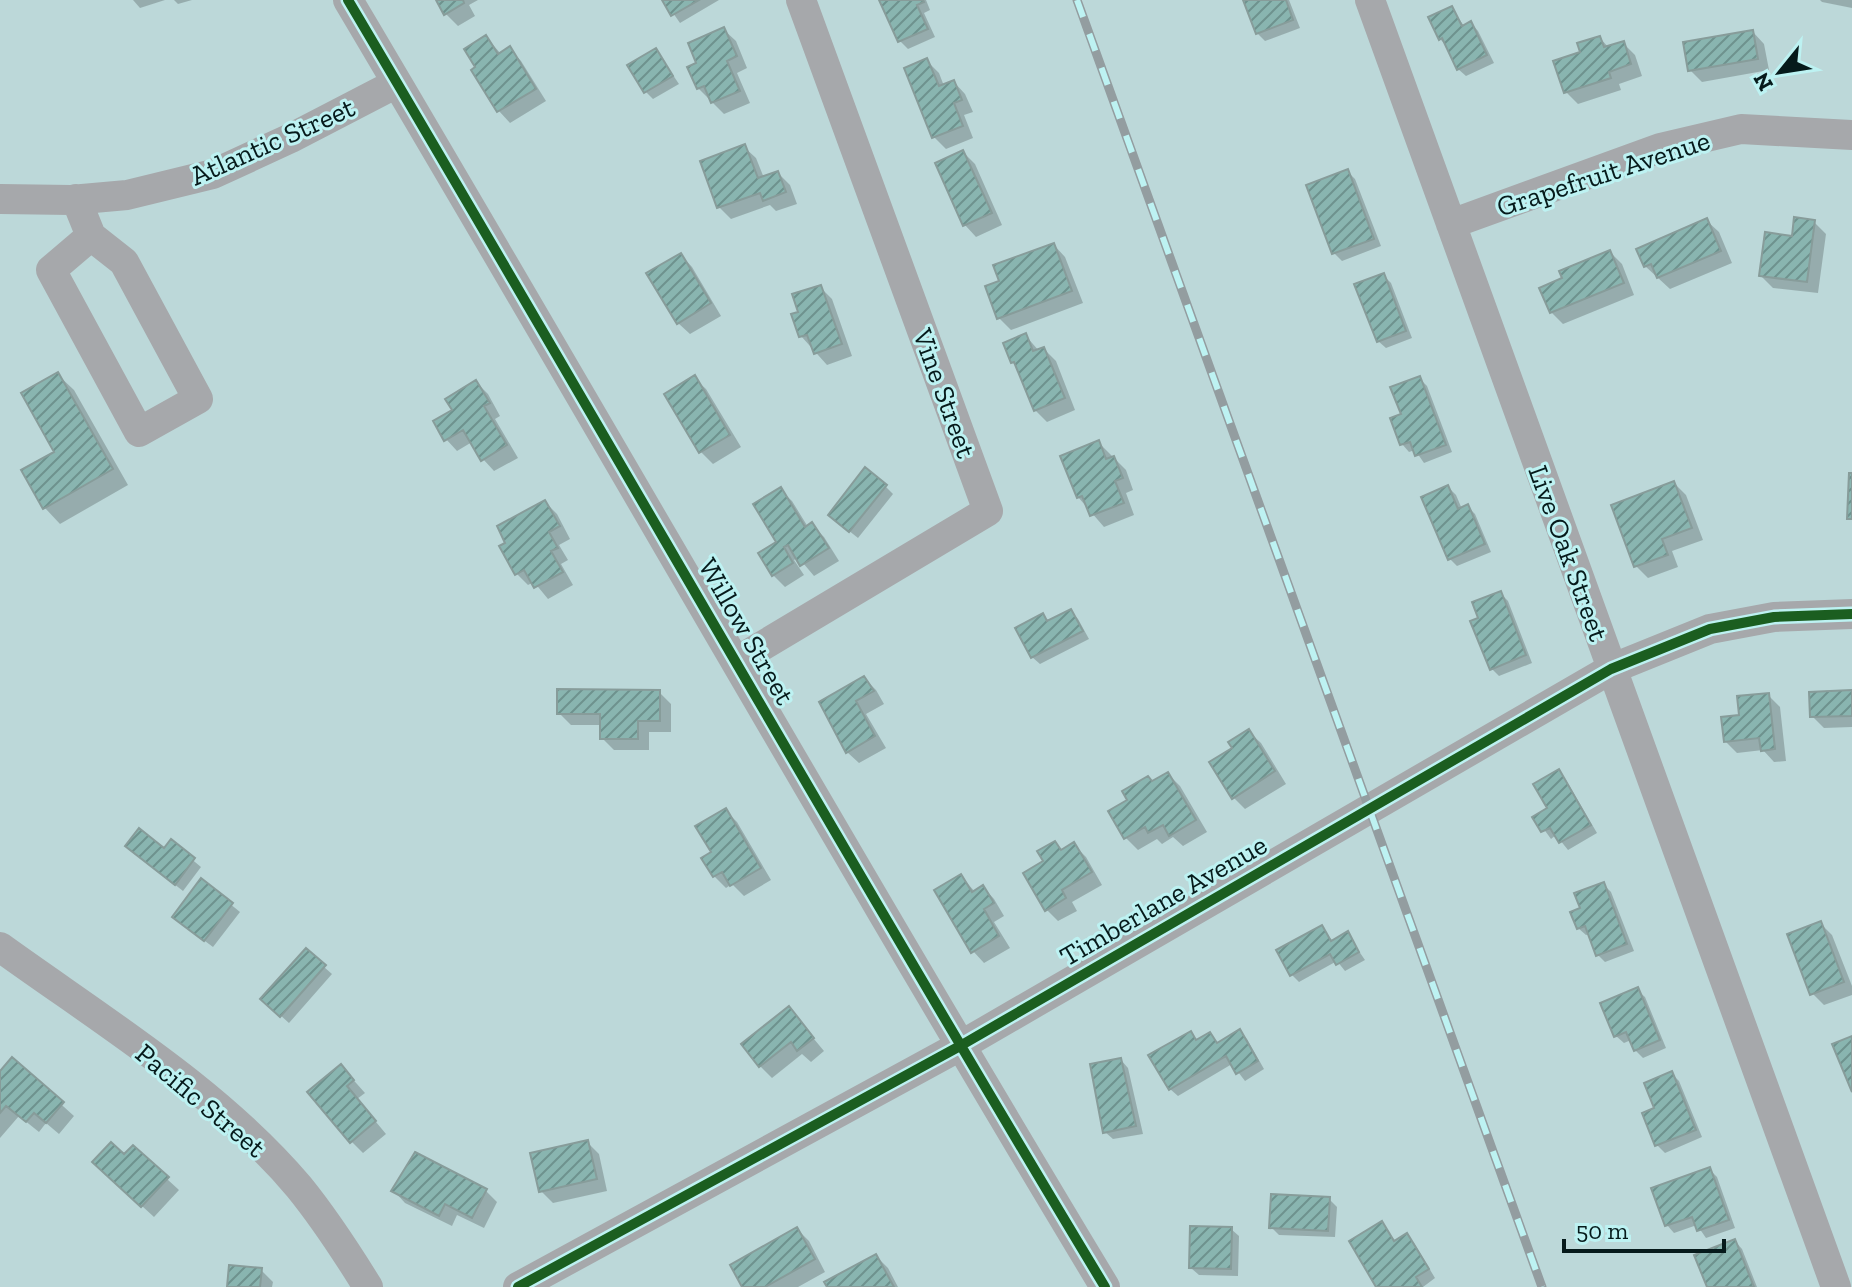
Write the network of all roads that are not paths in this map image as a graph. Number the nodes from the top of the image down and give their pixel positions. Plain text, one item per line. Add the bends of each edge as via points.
1 (348, 0) edge
2 (801, 0) edge
3 (1370, 0) edge
4 (397, 83) junction
5 (1852, 135) edge
6 (0, 199) edge
7 (76, 199) junction
8 (1451, 224) junction
9 (91, 236) junction
10 (1852, 614) edge
11 (737, 661) junction
12 (1611, 669) junction
13 (0, 947) edge
14 (960, 1046) junction
15 (368, 1287) edge
16 (518, 1287) edge
17 (1105, 1287) edge
18 (1836, 1287) edge

1 - 4 street, Willow Street
2 - 11 street, Vine Street via 988,511
3 - 8 street, Live Oak Street
4 - 7 street, Atlantic Street via 213,174 127,195
4 - 11 street, Willow Street
5 - 8 street, Grapefruit Avenue via 1741,129 1660,148
6 - 7 street, Atlantic Street
7 - 9 street
8 - 12 street, Live Oak Street
9 - 9 street via 124,262 198,399 139,432 51,270
10 - 12 street, Timberlane Avenue via 1774,617 1710,629
11 - 14 street, Willow Street
12 - 14 street, Timberlane Avenue
12 - 18 street, Live Oak Street
13 - 15 street, Pacific Street via 194,1088 251,1139 297,1185
14 - 16 street, Timberlane Avenue
14 - 17 street, Willow Street

